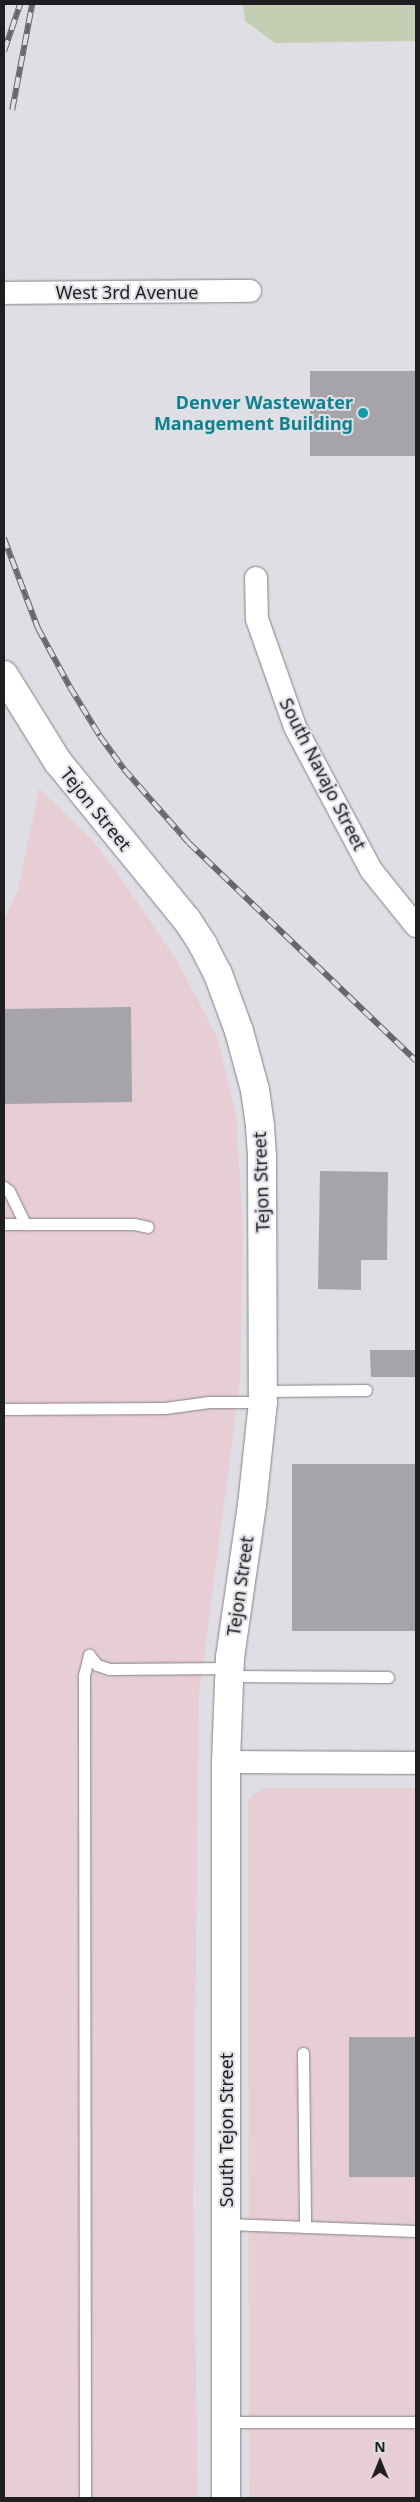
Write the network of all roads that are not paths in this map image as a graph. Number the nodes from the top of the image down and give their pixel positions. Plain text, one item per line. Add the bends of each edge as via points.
1 (250, 291) dead end
2 (4, 293) edge
3 (256, 578) dead end
4 (4, 676) edge
5 (416, 926) edge
6 (4, 1187) edge
7 (4, 1224) edge
8 (25, 1224) junction
9 (148, 1227) dead end
10 (366, 1390) dead end
11 (263, 1397) junction
12 (4, 1409) edge
13 (229, 1672) junction
14 (388, 1677) dead end
15 (226, 1762) junction
16 (416, 1763) edge
17 (303, 2054) dead end
18 (226, 2224) junction
19 (305, 2227) junction
20 (416, 2230) edge
21 (226, 2422) junction
22 (416, 2422) edge
23 (85, 2498) edge
24 (226, 2498) edge

1 - 2 street, West 3rd Avenue
3 - 5 street, South Navajo Street via 257,619 294,727 371,870
4 - 11 street, Tejon Street via 58,762 187,920 207,952 230,1005 255,1090 261,1143
6 - 8 lane
7 - 8 lane
8 - 9 lane via 134,1224
10 - 11 lane
11 - 12 lane via 165,1408
11 - 13 street, Tejon Street
13 - 14 lane
13 - 15 street, Tejon Street
13 - 23 lane via 109,1669 97,1665 89,1655 84,1675
15 - 16 street
15 - 18 street, South Tejon Street
17 - 19 lane
18 - 19 lane
18 - 21 street, South Tejon Street
19 - 20 lane
21 - 22 lane
21 - 24 street, South Tejon Street

